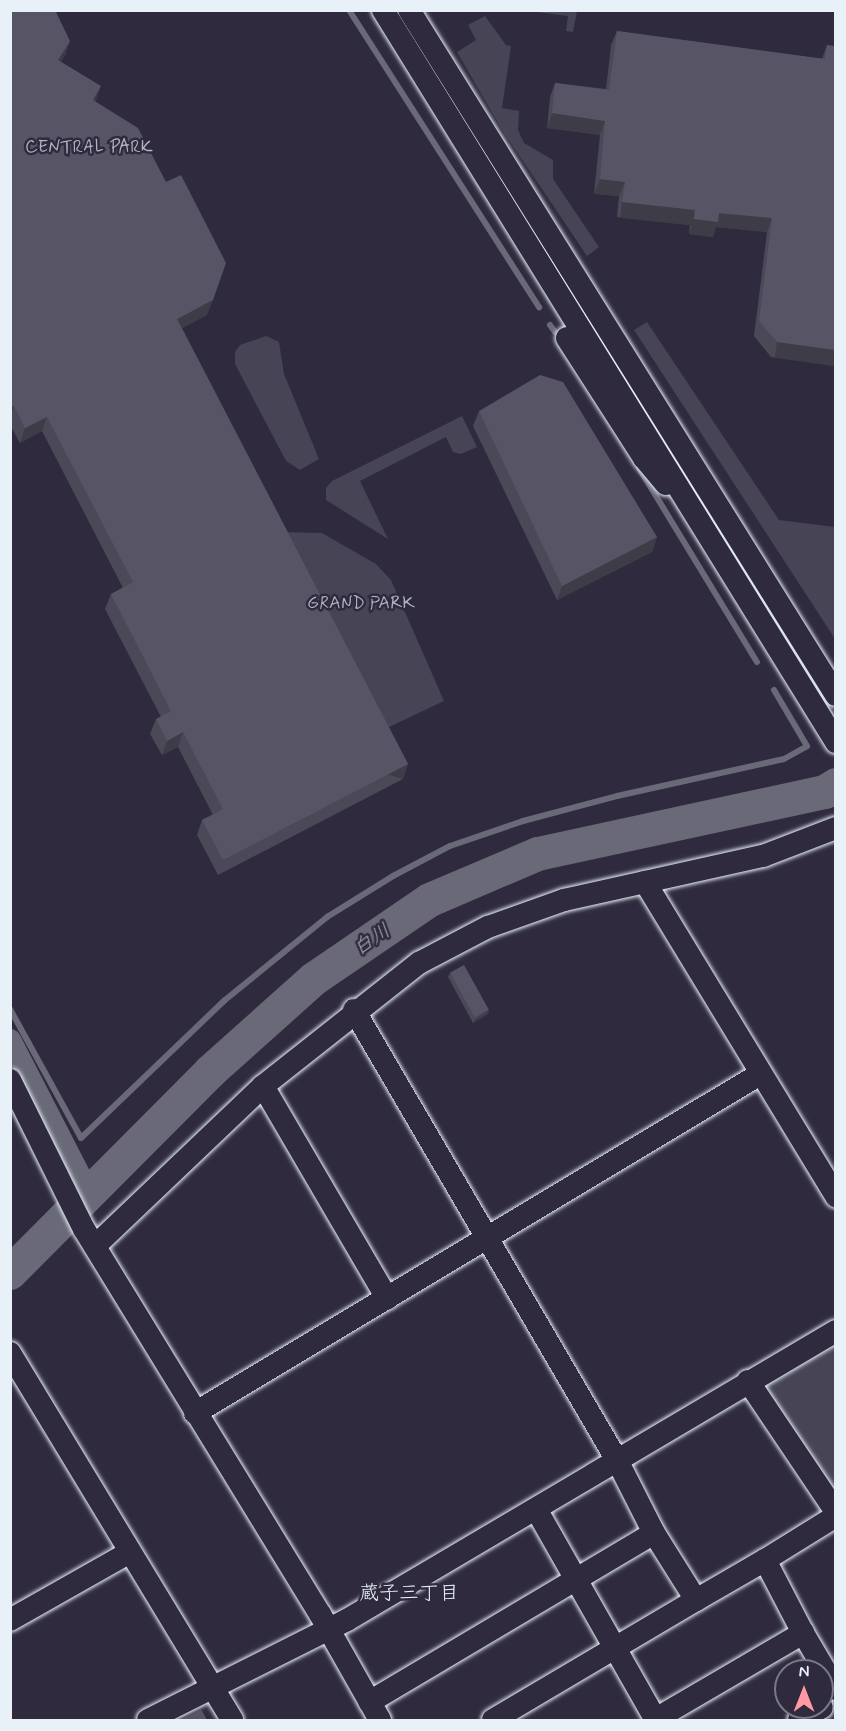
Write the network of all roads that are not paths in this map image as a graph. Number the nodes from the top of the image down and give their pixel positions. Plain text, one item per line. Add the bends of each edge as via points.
1 (382, 10) edge
2 (409, 10) edge
3 (567, 338) dead end
4 (708, 532) junction
5 (836, 695) edge
6 (836, 742) edge
7 (836, 828) edge
8 (645, 882) junction
9 (354, 1010) junction
10 (760, 1074) junction
11 (10, 1080) edge
12 (263, 1086) junction
13 (836, 1196) edge
14 (90, 1238) junction
15 (487, 1239) junction
16 (387, 1298) junction
17 (836, 1331) edge
18 (10, 1353) edge
19 (748, 1381) junction
20 (195, 1413) junction
21 (618, 1462) junction
22 (536, 1509) junction
23 (836, 1514) edge
24 (654, 1533) junction
25 (130, 1552) junction
26 (765, 1560) junction
27 (576, 1579) junction
28 (696, 1600) junction
29 (10, 1620) edge
30 (328, 1630) junction
31 (803, 1633) junction
32 (616, 1648) junction
33 (213, 1688) junction
34 (836, 1689) edge
35 (374, 1711) edge
36 (148, 1720) edge
37 (232, 1720) edge
38 (493, 1720) edge
39 (655, 1720) edge

1 - 4 street
2 - 5 street
3 - 4 street via 644,458
4 - 6 street
7 - 8 street via 763,856
8 - 9 street via 564,900 488,927 419,963
8 - 10 street
9 - 12 street
9 - 15 street
10 - 13 street
10 - 15 street
11 - 14 street
12 - 14 street
12 - 16 street
14 - 20 street
15 - 16 street
15 - 21 street
16 - 20 street
17 - 19 street
18 - 25 street
19 - 21 street
19 - 23 street
20 - 30 street
21 - 22 street
21 - 24 street
22 - 27 street
22 - 30 street
23 - 26 street
24 - 27 street
24 - 28 street
25 - 29 street
25 - 33 street
26 - 28 street
26 - 31 street
27 - 32 street
27 - 35 street
28 - 32 street
30 - 33 street via 307,1637
30 - 35 street
31 - 34 street
31 - 39 street
32 - 38 street
32 - 39 street
33 - 36 street
33 - 37 street

